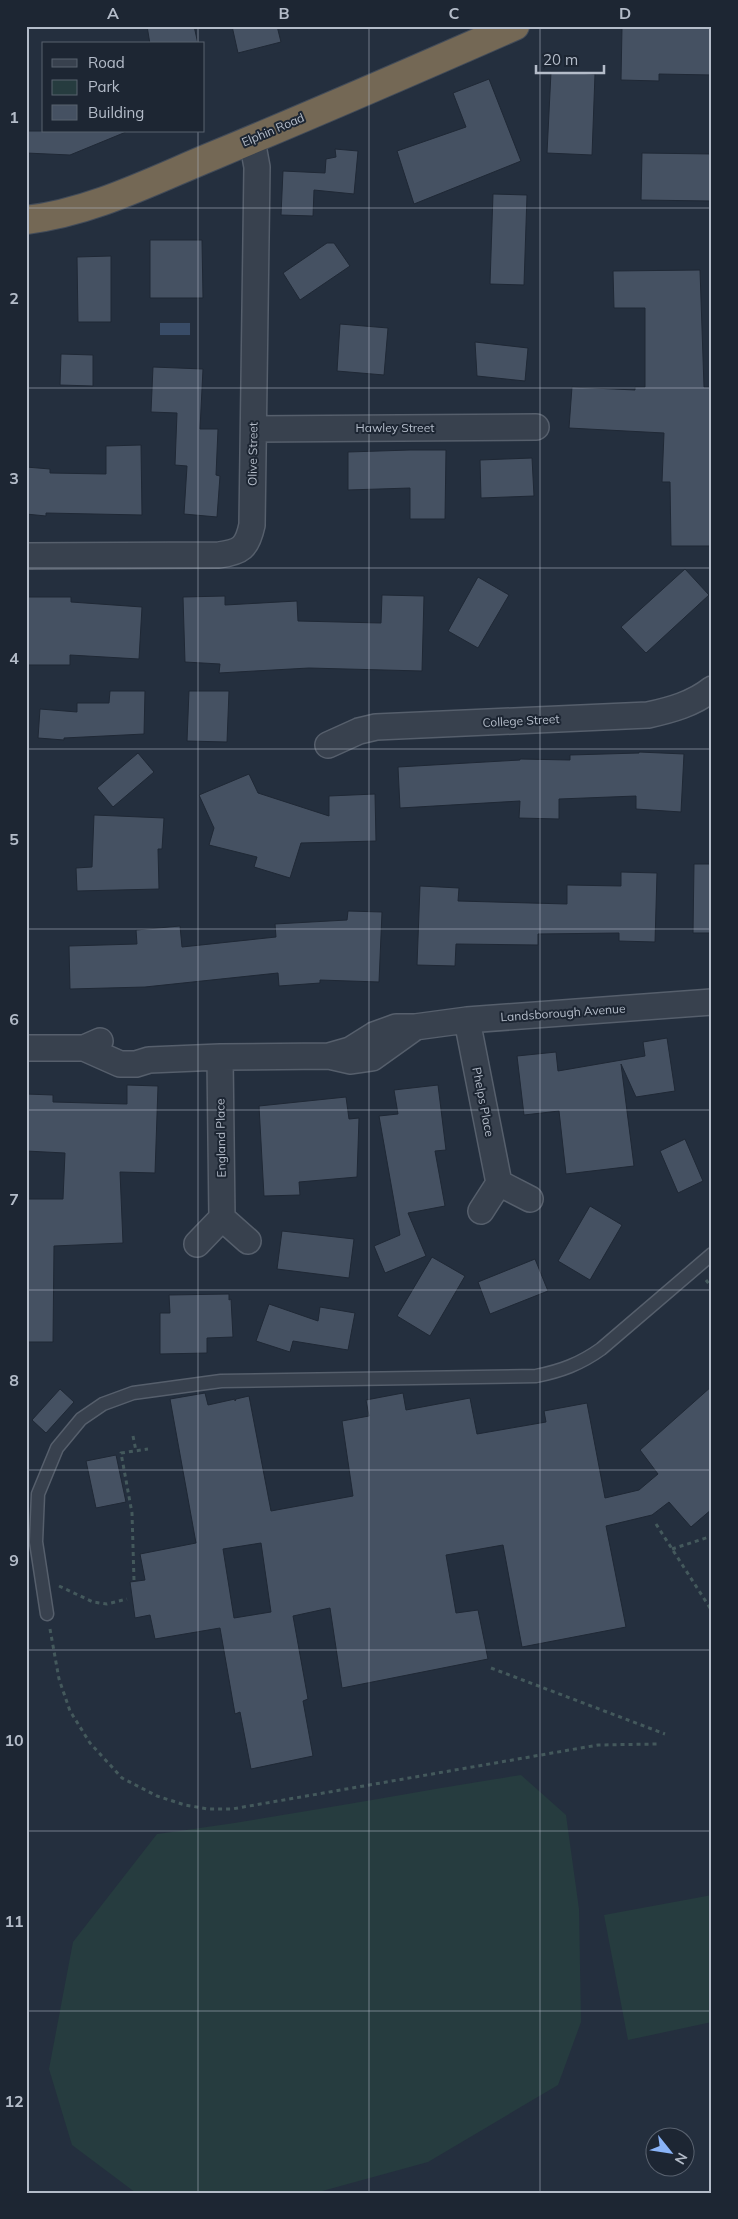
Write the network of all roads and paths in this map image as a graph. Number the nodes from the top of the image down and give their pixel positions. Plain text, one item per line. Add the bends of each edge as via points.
1 (515, 26) edge
2 (252, 140) junction
3 (26, 220) edge
4 (536, 427) dead end
5 (254, 430) junction
6 (26, 556) edge
7 (712, 689) edge
8 (328, 746) dead end
9 (712, 1002) edge
10 (467, 1020) junction
11 (26, 1048) edge
12 (220, 1057) junction
13 (500, 1183) junction
14 (530, 1198) dead end
15 (481, 1211) dead end
16 (222, 1218) junction
17 (248, 1242) dead end
18 (197, 1244) dead end
19 (712, 1254) edge
20 (133, 1436) dead end
21 (148, 1449) dead end
22 (136, 1451) junction
23 (656, 1524) dead end
24 (712, 1536) edge
25 (672, 1549) junction
26 (41, 1574) junction
27 (134, 1580) dead end
28 (127, 1599) dead end
29 (712, 1612) edge
30 (47, 1614) joint
31 (491, 1668) dead end
32 (665, 1734) dead end
33 (658, 1744) dead end

1 - 2 highway, Elphin Road
2 - 3 highway, Elphin Road via 102,202
2 - 5 street, Olive Street via 257,167
4 - 5 street, Hawley Street
5 - 6 street, Olive Street via 252,525 249,539 234,553
7 - 8 street, College Street via 684,706 648,715 376,727 359,731
9 - 10 street, Landsborough Avenue
10 - 12 street, Landsborough Avenue via 396,1027 374,1034 350,1050 329,1056
10 - 13 street, Phelps Place
11 - 12 street, Landsborough Avenue via 84,1048 99,1041 114,1044 149,1060
12 - 16 street, England Place
13 - 14 street
13 - 15 street
16 - 17 street
16 - 18 street
19 - 26 lane via 601,1349 560,1371 536,1376 221,1381 133,1393 103,1404 81,1419 57,1448 38,1494 36,1542
20 - 22 path
21 - 22 path
22 - 27 path via 121,1453 132,1513
23 - 25 path
24 - 25 path
25 - 29 path
26 - 28 path via 94,1602 107,1604
26 - 30 lane
30 - 33 path via 59,1679 70,1711 90,1742 122,1778 156,1796 185,1805 232,1809 598,1745
31 - 32 path

